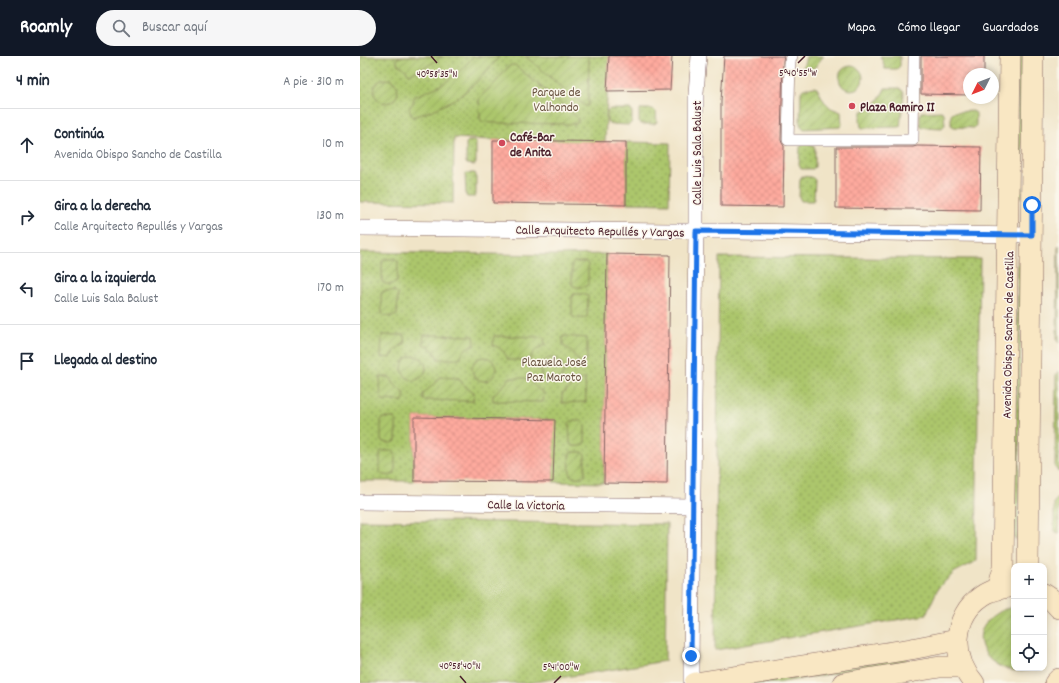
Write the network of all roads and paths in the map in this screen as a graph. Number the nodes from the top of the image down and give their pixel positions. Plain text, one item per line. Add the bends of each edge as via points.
1 (699, 56) edge
2 (792, 56) edge
3 (914, 56) edge
4 (1010, 56) edge
5 (1033, 56) edge
6 (360, 228) edge
7 (696, 231) junction
8 (1008, 235) junction
9 (1032, 235) junction
10 (360, 502) edge
11 (692, 506) junction
12 (1028, 563) edge
13 (1006, 587) edge
14 (1047, 596) edge
15 (1059, 608) edge
16 (957, 640) junction
17 (968, 675) edge
18 (1059, 679) edge
19 (691, 683) edge
20 (695, 683) edge
21 (843, 683) edge
22 (1055, 683) edge

1 - 7 street, Calle Luis Sala Balust via 696,93
2 - 3 street via 788,140 914,140
4 - 8 main road, Avenida Obispo Sancho de Castilla
5 - 9 main road, Avenida Obispo Sancho de Castilla
6 - 7 street, Calle Arquitecto Repullés y Vargas
7 - 8 street, Calle Arquitecto Repullés y Vargas
7 - 11 street, Calle Luis Sala Balust
8 - 9 street, Calle Arquitecto Repullés y Vargas
8 - 13 main road, Avenida Obispo Sancho de Castilla via 1003,568
9 - 12 main road, Avenida Obispo Sancho de Castilla
10 - 11 street, Calle la Victoria
11 - 19 street, Calle Luis Sala Balust
13 - 16 main road via 982,596 969,608 961,623
14 - 15 main road
16 - 17 main road via 958,654
16 - 20 main road
17 - 21 main road via 940,667
18 - 22 main road

